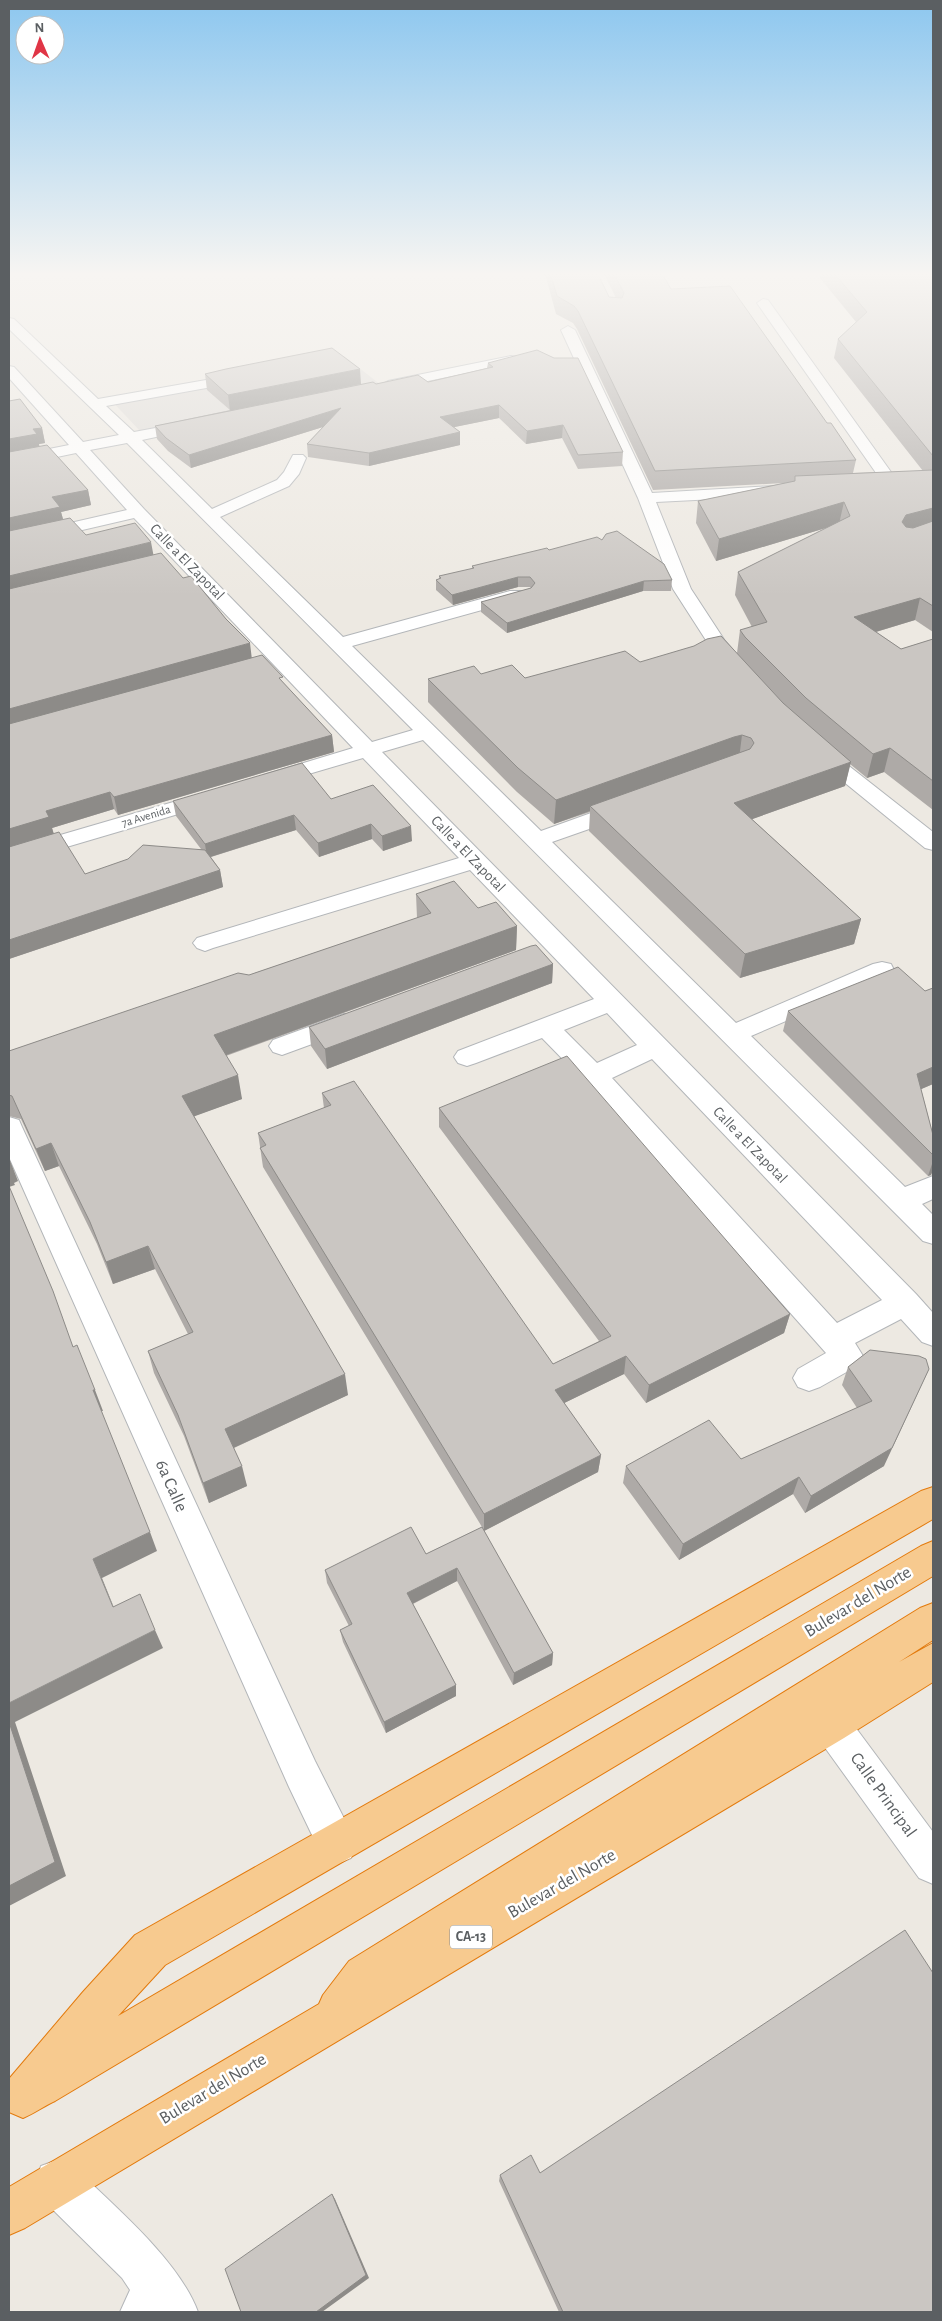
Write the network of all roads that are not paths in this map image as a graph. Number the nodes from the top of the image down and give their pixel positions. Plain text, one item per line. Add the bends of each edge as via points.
1 (18, 380) edge
2 (70, 380) edge
3 (412, 380) edge
4 (591, 380) edge
5 (818, 380) edge
6 (223, 381) edge
7 (374, 388) edge
8 (95, 404) junction
9 (208, 422) edge
10 (130, 437) junction
11 (78, 448) junction
12 (298, 458) dead end
13 (9, 462) edge
14 (850, 488) edge
15 (792, 490) edge
16 (646, 498) junction
17 (138, 512) junction
18 (209, 516) junction
19 (9, 542) edge
20 (524, 593) edge
21 (339, 644) junction
22 (749, 681) edge
23 (428, 732) junction
24 (807, 742) edge
25 (366, 750) junction
26 (638, 804) edge
27 (537, 840) junction
28 (933, 843) edge
29 (9, 858) edge
30 (474, 861) junction
31 (205, 943) dead end
32 (882, 970) dead end
33 (612, 1002) junction
34 (364, 1016) edge
35 (547, 1028) junction
36 (733, 1034) junction
37 (282, 1046) dead end
38 (655, 1047) junction
39 (467, 1057) dead end
40 (594, 1074) junction
41 (9, 1127) edge
42 (933, 1187) edge
43 (901, 1200) junction
44 (933, 1233) edge
45 (905, 1304) junction
46 (933, 1333) edge
47 (833, 1340) junction
48 (809, 1378) dead end
49 (933, 1502) edge
50 (933, 1557) edge
51 (933, 1620) edge
52 (931, 1666) edge
53 (831, 1725) junction
54 (337, 1844) junction
55 (933, 1864) edge
56 (332, 2020) junction
57 (16, 2101) edge
58 (57, 2182) junction
59 (9, 2212) edge
60 (158, 2304) edge

1 - 11 street, Calle a El Zapotal
2 - 8 street
3 - 7 street
4 - 16 street
5 - 14 street via 890,482
6 - 8 street
8 - 10 street
9 - 10 street
10 - 11 street
10 - 18 street
11 - 13 street
11 - 17 street, Calle a El Zapotal
12 - 18 street via 283,483
15 - 16 street
16 - 22 street via 682,589 718,644
17 - 19 street
17 - 25 street, Calle a El Zapotal via 175,560 271,663
18 - 21 street
20 - 21 street
21 - 23 street
23 - 25 street, 7a Avenida
23 - 27 street
24 - 28 street
25 - 29 street, 7a Avenida
25 - 30 street, Calle a El Zapotal
26 - 27 street
27 - 36 street
30 - 31 street
30 - 33 street, Calle a El Zapotal via 546,950
32 - 36 street
33 - 35 street
33 - 38 street, Calle a El Zapotal
34 - 37 street
35 - 39 street
35 - 40 street
36 - 43 street
38 - 40 street
38 - 45 street, Calle a El Zapotal
40 - 47 street
41 - 54 street, 6a Calle via 298,1765
42 - 43 street
43 - 44 street
45 - 46 street, Calle a El Zapotal
45 - 47 street
47 - 48 street via 848,1356
49 - 54 highway
50 - 57 highway, Bulevar del Norte
51 - 56 highway via 364,1976
52 - 53 highway, Bulevar del Norte / CA-13
53 - 55 street, Calle Principal
53 - 56 highway, Bulevar del Norte / CA-13
54 - 57 highway via 150,1950
56 - 58 highway, Bulevar del Norte / CA-13
58 - 59 highway, Bulevar del Norte / CA-13
58 - 60 street via 138,2262

